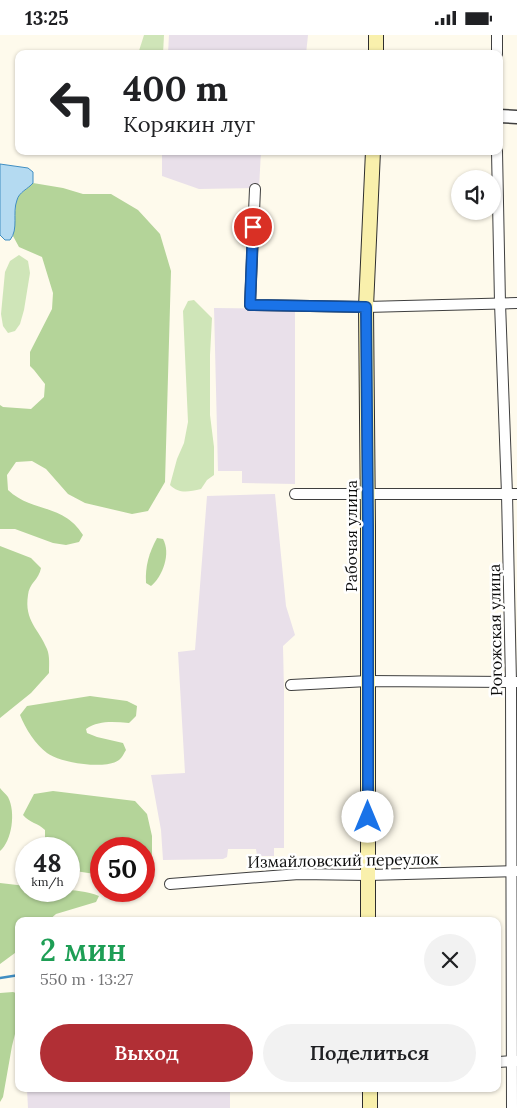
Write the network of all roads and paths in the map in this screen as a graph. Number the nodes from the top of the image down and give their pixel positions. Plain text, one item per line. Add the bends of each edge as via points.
1 (376, 35) edge
2 (497, 35) edge
3 (376, 50) edge
4 (497, 50) edge
5 (503, 116) edge
6 (517, 117) edge
7 (373, 155) edge
8 (498, 155) edge
9 (255, 189) dead end
10 (500, 303) junction
11 (517, 303) edge
12 (366, 307) junction
13 (368, 493) junction
14 (512, 494) edge
15 (295, 495) dead end
16 (368, 681) junction
17 (514, 682) edge
18 (291, 685) dead end
19 (514, 872) edge
20 (368, 875) junction
21 (170, 884) dead end
22 (368, 917) edge
23 (501, 1061) edge
24 (514, 1061) edge
25 (370, 1092) edge
26 (370, 1108) edge
27 (512, 1108) edge

1 - 3 main road
2 - 4 street
5 - 6 street
7 - 12 main road, Рабочая улица
8 - 10 street, Рогожская улица
9 - 12 street via 250,305
10 - 11 street
10 - 12 street
10 - 14 street, Рогожская улица
12 - 13 main road, Рабочая улица
13 - 14 street
13 - 15 street
13 - 16 main road, Рабочая улица
14 - 17 street, Рогожская улица
16 - 17 street
16 - 18 street
16 - 20 main road, Рабочая улица
17 - 19 street, Рогожская улица
19 - 20 street, Измайловский переулок
19 - 24 street, Рогожская улица
20 - 21 street, Измайловский переулок via 299,874
20 - 22 main road, Рабочая улица
23 - 24 street
24 - 27 street, Рогожская улица
25 - 26 main road

